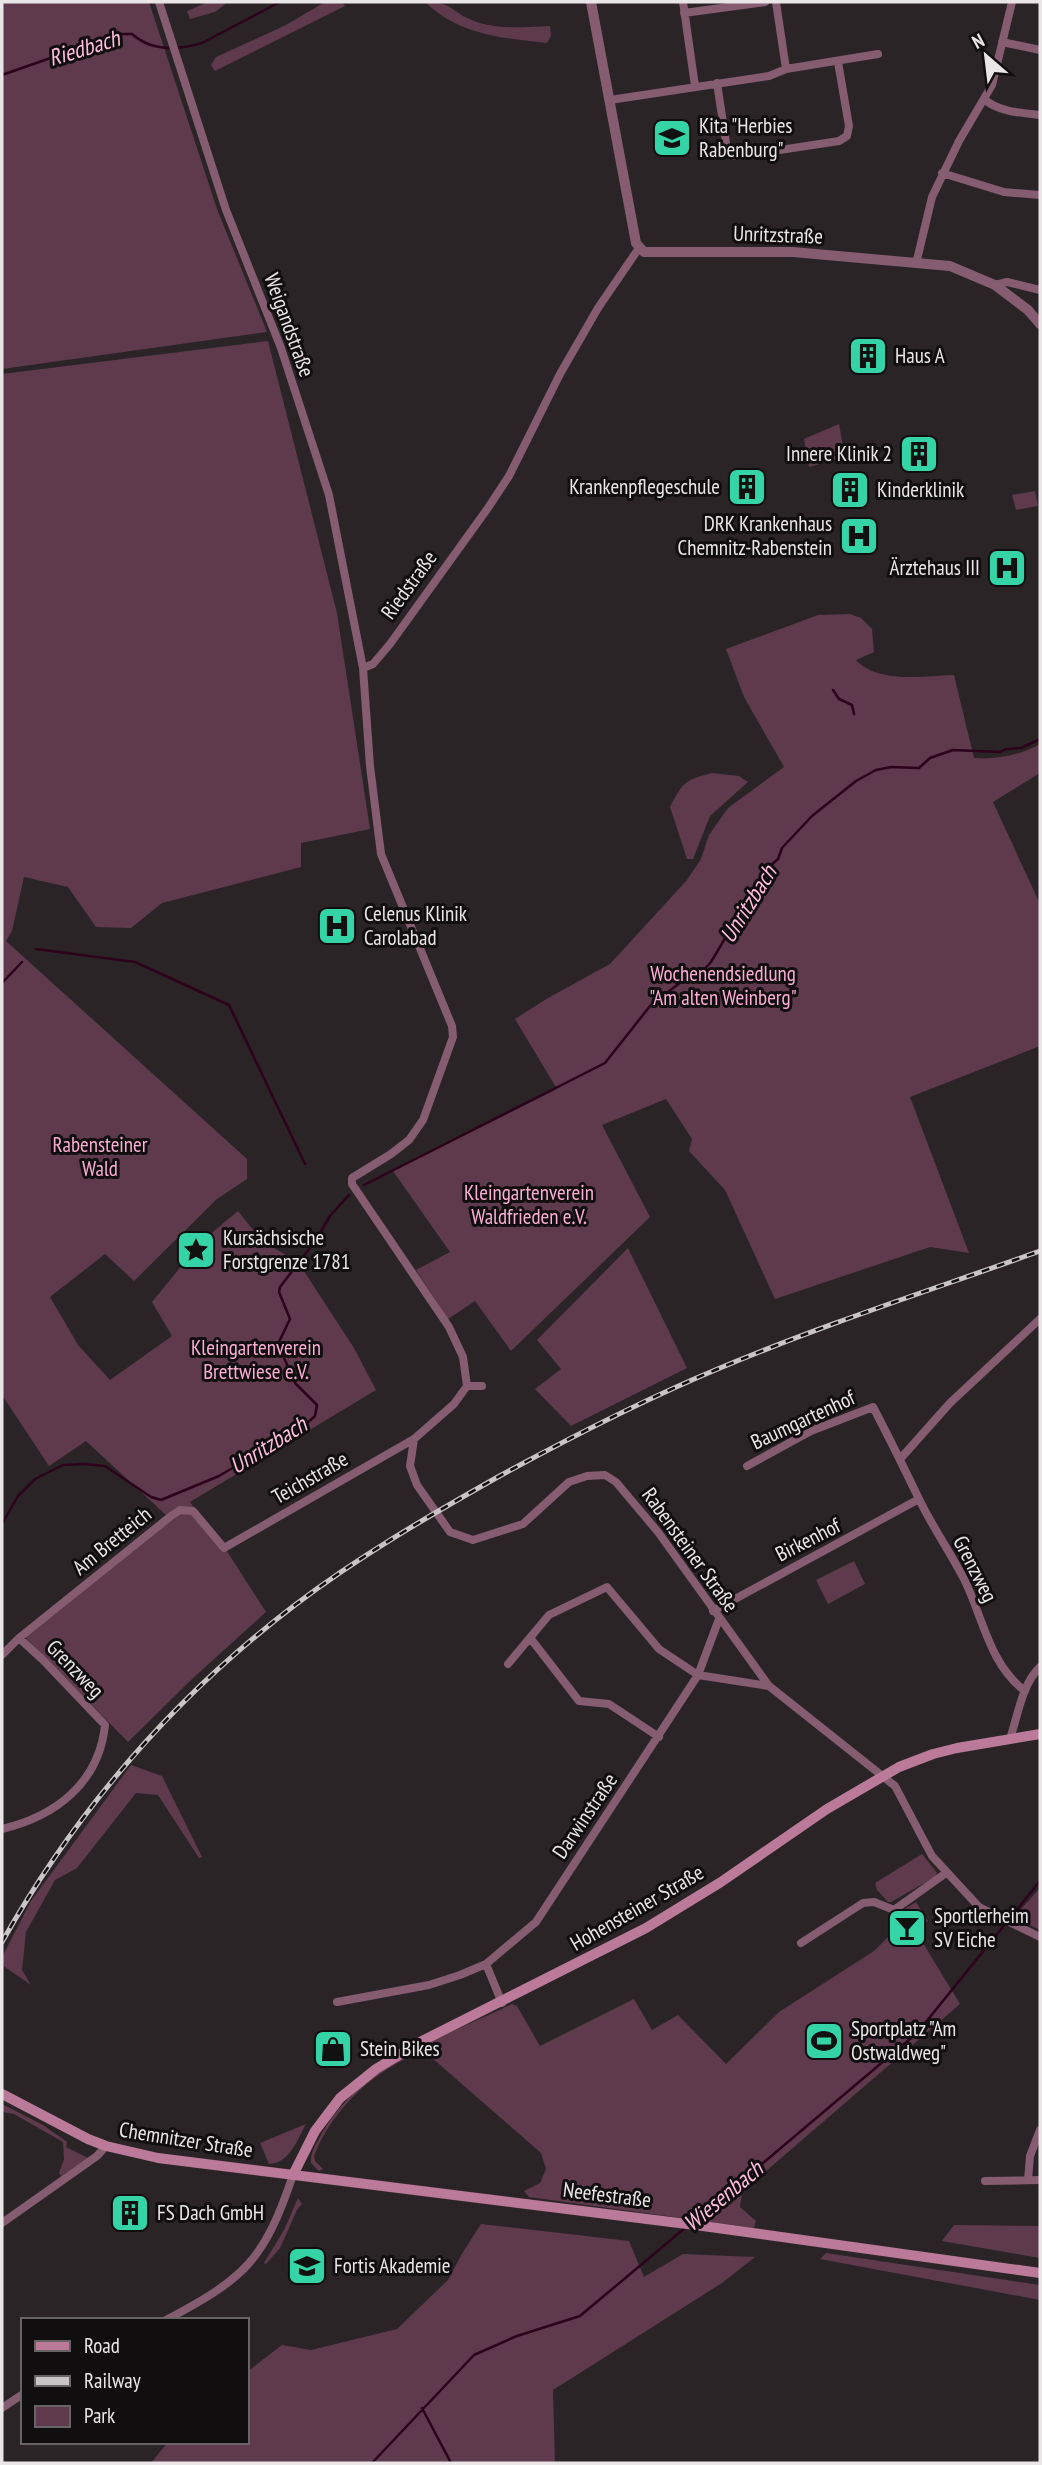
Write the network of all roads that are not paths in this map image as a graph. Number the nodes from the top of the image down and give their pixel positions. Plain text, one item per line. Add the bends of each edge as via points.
1 (159, 2) edge
2 (591, 2) edge
3 (683, 2) edge
4 (765, 2) edge
5 (776, 2) edge
6 (1012, 2) edge
7 (684, 13) junction
8 (1002, 41) junction
9 (1040, 50) edge
10 (878, 54) dead end
11 (838, 62) junction
12 (786, 69) junction
13 (717, 83) junction
14 (695, 86) junction
15 (984, 99) junction
16 (610, 100) junction
17 (1040, 115) edge
18 (942, 173) junction
19 (1040, 195) edge
20 (639, 248) junction
21 (916, 264) junction
22 (996, 285) junction
23 (1040, 290) edge
24 (1040, 324) edge
25 (363, 668) junction
26 (1040, 1319) edge
27 (467, 1386) junction
28 (482, 1387) dead end
29 (873, 1407) joint
30 (414, 1438) junction
31 (901, 1458) junction
32 (747, 1466) dead end
33 (919, 1499) junction
34 (224, 1548) joint
35 (716, 1615) junction
36 (19, 1638) junction
37 (531, 1639) junction
38 (2, 1655) edge
39 (508, 1664) dead end
40 (1040, 1667) edge
41 (698, 1675) junction
42 (769, 1686) junction
43 (1025, 1691) junction
44 (1040, 1734) edge
45 (659, 1737) junction
46 (1010, 1739) junction
47 (884, 1775) junction
48 (2, 1829) edge
49 (946, 1873) junction
50 (1040, 1937) edge
51 (801, 1943) dead end
52 (486, 1964) junction
53 (337, 2001) dead end
54 (502, 2003) junction
55 (2, 2094) edge
56 (1040, 2130) edge
57 (106, 2146) junction
58 (293, 2175) junction
59 (1028, 2180) junction
60 (1040, 2180) edge
61 (985, 2181) dead end
62 (2, 2222) edge
63 (1040, 2273) edge
64 (170, 2318) edge
65 (21, 2395) edge
66 (2, 2409) edge

1 - 25 street, Weigandstraße via 226,211 281,348 328,495
2 - 16 street
3 - 7 street
4 - 7 street
5 - 12 street
6 - 8 street
7 - 14 street
8 - 9 street
8 - 15 street
10 - 11 street
11 - 12 street
11 - 13 street via 849,126 848,136 839,141 731,156
12 - 13 street
13 - 14 street
14 - 16 street
15 - 17 street via 1006,109
15 - 18 street
16 - 20 street
18 - 19 street via 1003,192
18 - 21 street
20 - 21 street, Unritzstraße via 644,252 793,252
20 - 25 street, Riedstraße via 598,308 488,508 390,644 373,664
21 - 22 street, Unritzstraße via 950,266
22 - 23 street via 1007,282
22 - 24 street, Unritzstraße
25 - 27 street via 381,854 453,1037 423,1119 409,1140 352,1178 352,1184 449,1327 463,1357
26 - 31 street via 950,1403
27 - 28 street
27 - 30 street via 454,1404
29 - 31 street, Grenzweg
29 - 32 street, Baumgartenhof via 811,1431
30 - 34 street, Teichstraße
30 - 35 street, Rabensteiner Straße via 410,1466 416,1485 450,1532 473,1540 523,1524 569,1482 605,1475 632,1499
31 - 33 street, Grenzweg
33 - 35 street, Birkenhof
33 - 43 street, Grenzweg via 964,1579 1000,1665
34 - 36 street, Am Bretteich via 193,1511 180,1510
35 - 41 street, Darwinstraße
35 - 42 street, Rabensteiner Straße
36 - 38 street, Am Bretteich
36 - 48 street, Grenzweg via 105,1725 95,1766 83,1784 35,1819
37 - 39 street
37 - 41 street via 549,1615 607,1587 659,1649
37 - 45 street via 579,1701 609,1704
40 - 43 street
41 - 42 street
41 - 45 street, Darwinstraße
42 - 47 street, Rabensteiner Straße
43 - 46 street
44 - 46 main road, Hohensteiner Straße
45 - 52 street, Darwinstraße via 536,1922
46 - 47 main road, Hohensteiner Straße via 933,1754
47 - 49 street, Rabensteiner Straße
47 - 54 main road, Hohensteiner Straße via 691,1902
49 - 50 street, Rabensteiner Straße via 979,1907
49 - 51 street via 894,1910 863,1903
52 - 53 street, Darwinstraße via 429,1985
52 - 54 street
54 - 58 main road, Hohensteiner Straße via 422,2041 357,2083 326,2113
55 - 57 main road, Chemnitzer Straße
56 - 59 street via 1030,2156
57 - 58 main road, Chemnitzer Straße via 159,2158
57 - 62 street
58 - 63 main road, Neefestraße
58 - 64 street via 268,2238 252,2262 220,2290
59 - 60 street
59 - 61 street
65 - 66 street

